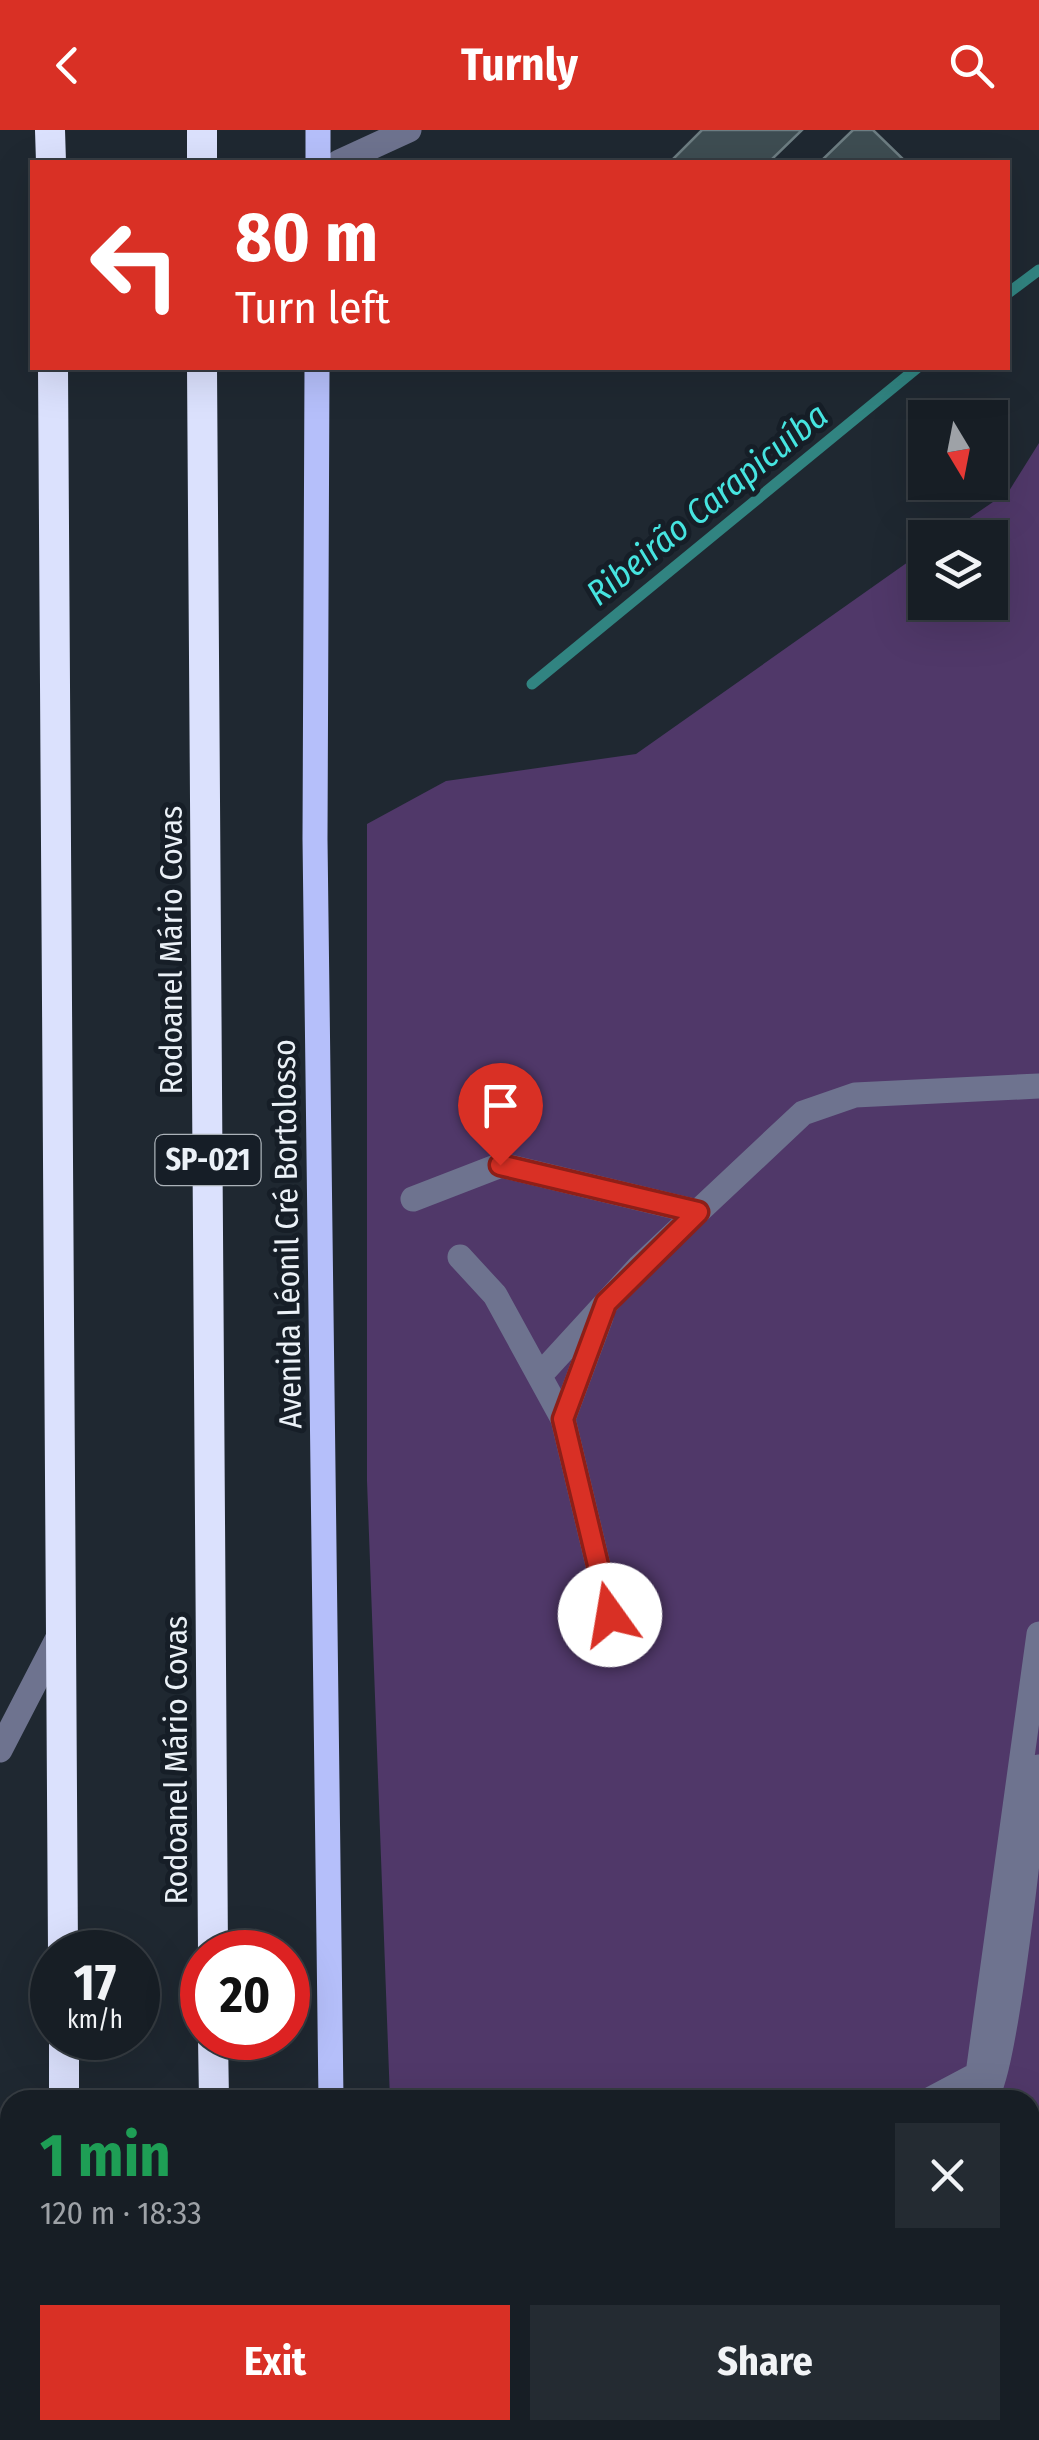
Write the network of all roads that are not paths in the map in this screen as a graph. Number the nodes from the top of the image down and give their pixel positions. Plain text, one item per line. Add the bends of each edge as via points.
1 (50, 130) edge
2 (202, 130) edge
3 (318, 130) edge
4 (409, 130) edge
5 (50, 160) edge
6 (202, 160) edge
7 (318, 160) edge
8 (343, 160) edge
9 (53, 370) edge
10 (202, 370) edge
11 (317, 370) edge
12 (1039, 1086) edge
13 (413, 1200) dead end
14 (698, 1212) junction
15 (460, 1257) dead end
16 (606, 1303) junction
17 (542, 1374) junction
18 (563, 1419) junction
19 (610, 1615) dead end
20 (61, 1632) junction
21 (1039, 1634) edge
22 (0, 1750) edge
23 (1039, 1754) edge
24 (63, 1930) edge
25 (213, 1930) edge
26 (64, 2060) edge
27 (213, 2060) edge
28 (64, 2090) edge
29 (214, 2090) edge
30 (332, 2090) edge
31 (948, 2090) edge
32 (991, 2090) edge

1 - 5 highway
2 - 6 highway
3 - 7 main road
4 - 8 street
9 - 20 highway
10 - 25 highway, Rodoanel Mário Covas / SP-021
11 - 30 main road, Avenida Léonil Cré Bortolosso via 315,839
12 - 14 street via 855,1095 803,1113
13 - 14 street via 500,1165
14 - 16 street
15 - 17 street via 494,1294
16 - 17 street
16 - 18 street
17 - 18 street
18 - 19 street
20 - 22 street
20 - 24 highway
21 - 31 street via 978,2074
23 - 32 street
26 - 28 highway
27 - 29 highway

